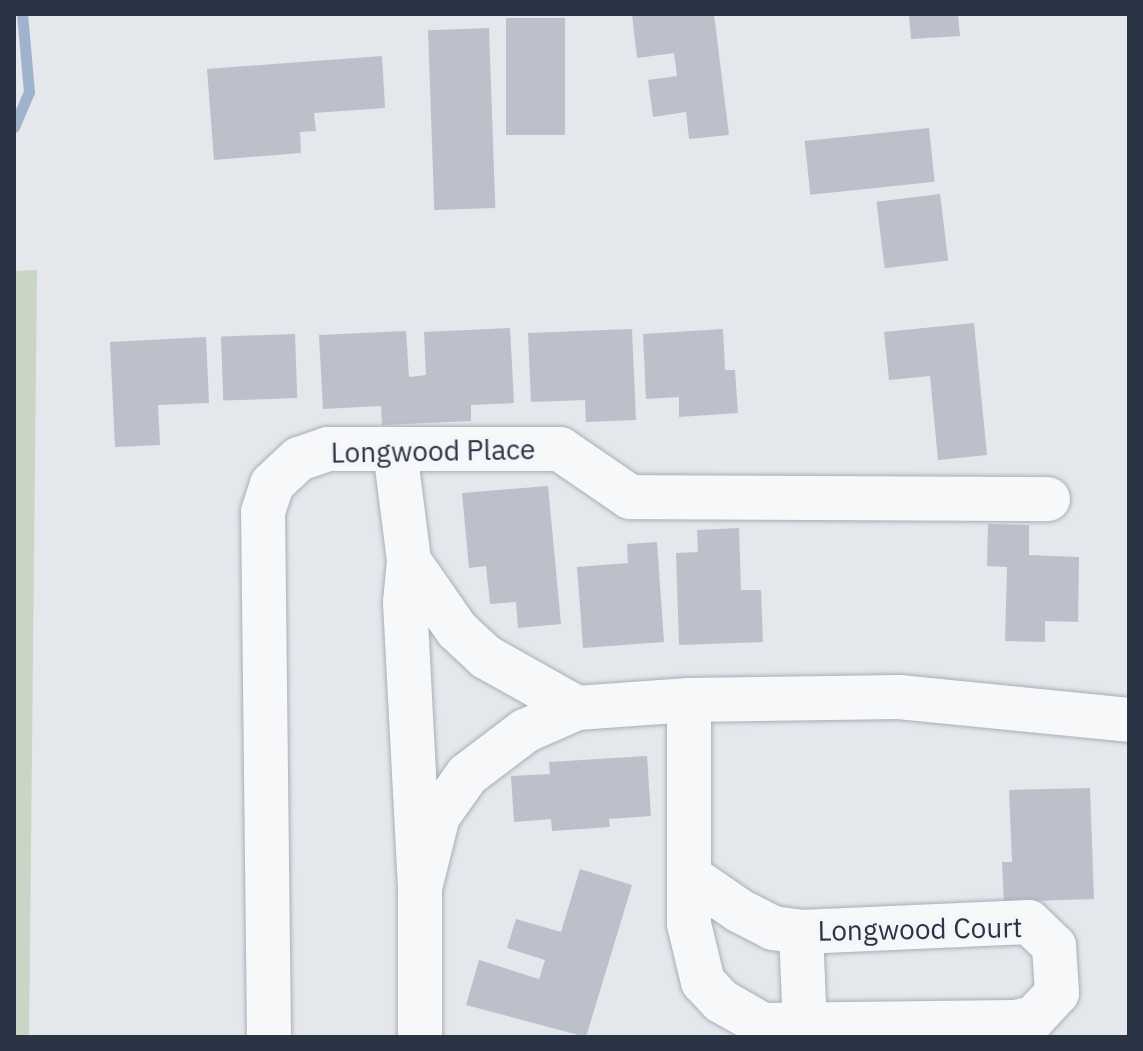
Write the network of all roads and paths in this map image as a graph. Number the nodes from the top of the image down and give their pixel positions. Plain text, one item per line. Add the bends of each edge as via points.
1 (395, 451) junction
2 (1048, 499) dead end
3 (409, 561) junction
4 (689, 700) junction
5 (577, 708) junction
6 (1129, 720) edge
7 (689, 876) junction
8 (420, 888) junction
9 (801, 932) junction
10 (805, 1026) junction
11 (269, 1037) edge
12 (420, 1037) edge

1 - 2 street, Longwood Place via 560,449 630,497
1 - 3 street
1 - 11 street, Longwood Place via 328,449 299,459 272,484 263,512
3 - 5 street via 457,630 486,657
3 - 8 street via 409,740
4 - 5 street
4 - 6 street via 899,697
4 - 7 street, Longwood Court
5 - 8 street via 525,731 467,775 438,816
7 - 9 street, Longwood Court via 773,928
7 - 10 street, Longwood Court via 689,924 703,982 743,1017 763,1025
8 - 12 street
9 - 10 street, Longwood Court
9 - 10 street, Longwood Court via 1029,922 1054,946 1059,974 1057,993 1034,1018

